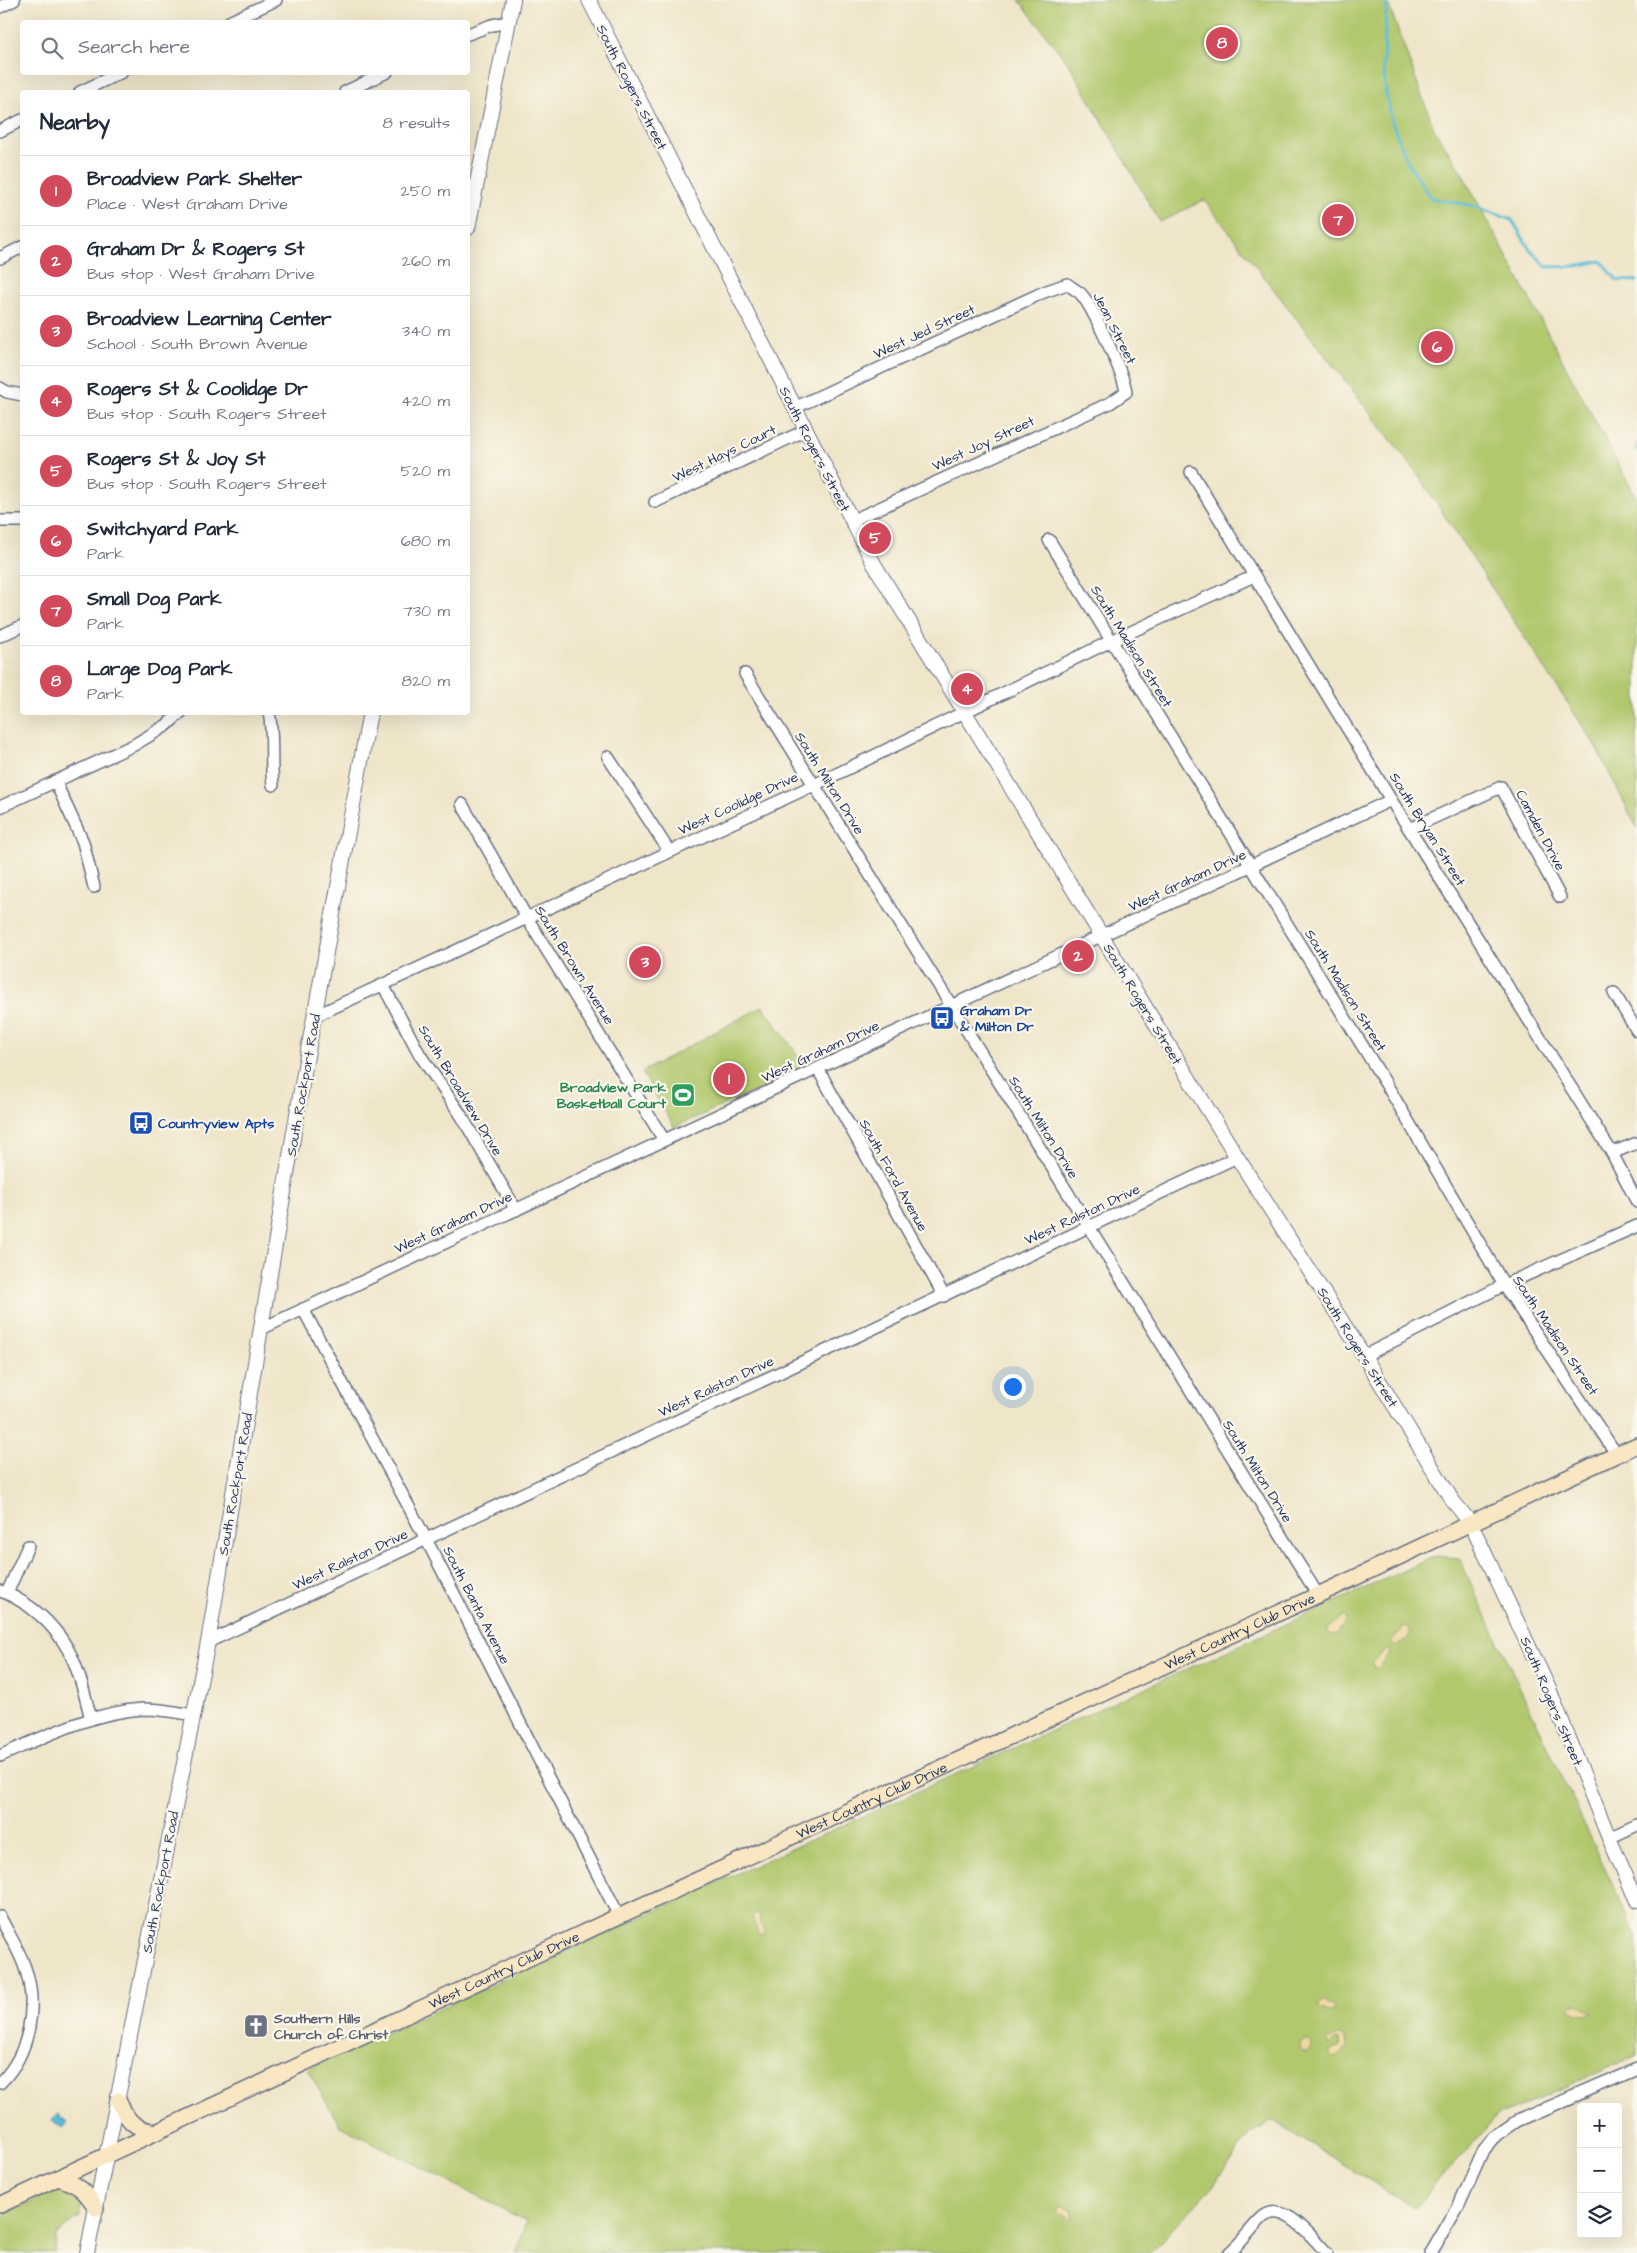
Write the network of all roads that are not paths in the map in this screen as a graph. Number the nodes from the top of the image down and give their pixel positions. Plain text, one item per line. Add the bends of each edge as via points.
1 (14, 0) edge
2 (276, 0) edge
3 (513, 0) edge
4 (589, 0) edge
5 (0, 7) edge
6 (233, 20) edge
7 (509, 22) junction
8 (470, 33) edge
9 (116, 75) edge
10 (381, 75) edge
11 (84, 90) edge
12 (349, 90) edge
13 (20, 121) edge
14 (0, 132) edge
15 (470, 206) edge
16 (20, 248) edge
17 (0, 258) edge
18 (1067, 284) joint
19 (0, 388) edge
20 (1126, 392) joint
21 (20, 395) edge
22 (794, 408) junction
23 (806, 430) junction
24 (1191, 472) dead end
25 (655, 502) dead end
26 (0, 521) edge
27 (20, 521) edge
28 (851, 521) junction
29 (1049, 540) dead end
30 (1254, 576) junction
31 (20, 627) edge
32 (0, 636) edge
33 (1111, 641) junction
34 (745, 674) dead end
35 (964, 712) junction
36 (177, 715) edge
37 (270, 715) edge
38 (369, 715) edge
39 (608, 758) dead end
40 (55, 781) junction
41 (273, 784) dead end
42 (814, 784) junction
43 (1391, 800) junction
44 (462, 804) dead end
45 (0, 807) edge
46 (1409, 829) junction
47 (669, 851) junction
48 (1251, 866) junction
49 (94, 887) dead end
50 (1560, 897) dead end
51 (527, 918) junction
52 (1102, 936) junction
53 (383, 985) junction
54 (1614, 993) dead end
55 (952, 1007) junction
56 (315, 1016) junction
57 (1637, 1031) edge
58 (818, 1069) junction
59 (664, 1140) junction
60 (1637, 1143) edge
61 (1612, 1153) junction
62 (1236, 1157) junction
63 (1637, 1202) edge
64 (516, 1210) junction
65 (1637, 1226) edge
66 (1090, 1228) junction
67 (1504, 1285) junction
68 (944, 1296) junction
69 (303, 1309) junction
70 (261, 1328) junction
71 (1364, 1356) junction
72 (1637, 1445) edge
73 (1617, 1455) junction
74 (1470, 1522) junction
75 (426, 1539) junction
76 (28, 1546) dead end
77 (3, 1592) edge
78 (1318, 1595) junction
79 (208, 1642) junction
80 (193, 1714) junction
81 (91, 1719) junction
82 (0, 1756) edge
83 (1637, 1825) edge
84 (1609, 1838) junction
85 (1637, 1901) edge
86 (619, 1916) junction
87 (0, 1917) edge
88 (1637, 2069) edge
89 (0, 2083) edge
90 (118, 2100) junction
91 (156, 2132) junction
92 (107, 2155) junction
93 (58, 2178) junction
94 (0, 2205) edge
95 (96, 2208) junction
96 (1237, 2251) edge
97 (87, 2253) edge
98 (1327, 2253) edge
99 (1431, 2253) edge

1 - 5 street
2 - 6 street
3 - 7 street
4 - 22 street, South Rogers Street
7 - 8 street
7 - 15 street
9 - 11 street
10 - 12 street
13 - 14 street
16 - 17 street
18 - 20 street, Jean Street via 1081,294 1091,310 1124,379
18 - 22 street, West Jed Street
19 - 21 street
20 - 28 street, West Joy Street via 1110,403
22 - 23 street, South Rogers Street
23 - 25 street, West Hays Court
23 - 28 street, South Rogers Street
24 - 30 street, South Bryan Street
26 - 27 street
28 - 35 street, South Rogers Street
29 - 33 street, South Madison Street
30 - 33 street, West Coolidge Drive
30 - 43 street, South Bryan Street
31 - 32 street
33 - 35 street, West Coolidge Drive
33 - 48 street, South Madison Street
34 - 42 street, South Milton Drive
35 - 42 street, West Coolidge Drive
35 - 52 street, South Rogers Street
36 - 40 street via 151,736
37 - 41 street via 273,733 270,765
38 - 56 street, South Rockport Road
39 - 47 street
40 - 45 street
40 - 49 street via 83,842
42 - 47 street, West Coolidge Drive
42 - 55 street, South Milton Drive
43 - 46 street, South Bryan Street
43 - 48 street, West Graham Drive
44 - 51 street, South Brown Avenue
46 - 50 street, Camden Drive via 1501,787
46 - 61 street, South Bryan Street
47 - 51 street, West Coolidge Drive
48 - 52 street, West Graham Drive
48 - 67 street, South Madison Street via 1392,1092
51 - 53 street, West Coolidge Drive
51 - 59 street, South Brown Avenue
52 - 55 street, West Graham Drive
52 - 62 street, South Rogers Street
53 - 56 street, West Coolidge Drive
53 - 64 street, South Broadview Drive via 420,1056 461,1115
54 - 57 street
55 - 58 street, West Graham Drive
55 - 66 street, South Milton Drive
56 - 70 street, South Rockport Road
58 - 59 street, West Graham Drive
58 - 68 street, South Ford Avenue
59 - 64 street, West Graham Drive
60 - 61 street
61 - 63 street, South Bryan Street
62 - 66 street, West Ralston Drive
62 - 71 street, South Rogers Street
64 - 69 street, West Graham Drive
65 - 67 street
66 - 68 street, West Ralston Drive
66 - 78 street, South Milton Drive
67 - 71 street
67 - 73 street, South Madison Street
68 - 75 street, West Ralston Drive
69 - 70 street, West Graham Drive
69 - 75 street, South Banta Avenue
70 - 79 street, South Rockport Road
71 - 74 street, South Rogers Street via 1452,1500
72 - 73 main road, West Country Club Drive
73 - 74 main road, West Country Club Drive
74 - 78 main road, West Country Club Drive
74 - 84 street, South Rogers Street via 1550,1689
75 - 79 street, West Ralston Drive
75 - 86 street, South Banta Avenue
76 - 77 street
77 - 81 street via 39,1614 66,1644 79,1670
78 - 86 main road, West Country Club Drive
79 - 80 street, South Rockport Road
80 - 81 street via 145,1709 108,1713
80 - 90 street, South Rockport Road
81 - 82 street
83 - 84 street
84 - 85 street, South Rogers Street
86 - 91 main road, West Country Club Drive
87 - 89 street via 25,1967 31,2000 28,2034
88 - 99 street via 1517,2121 1493,2138 1482,2151 1459,2205
90 - 91 main road via 131,2123
90 - 92 street, South Rockport Road
91 - 92 main road, West Country Club Drive
92 - 93 main road, West Country Club Drive
92 - 95 street, South Rockport Road
93 - 94 main road, West Country Club Drive
93 - 95 main road via 80,2186
95 - 97 street, South Rockport Road
96 - 98 street via 1262,2217 1270,2212 1285,2214

